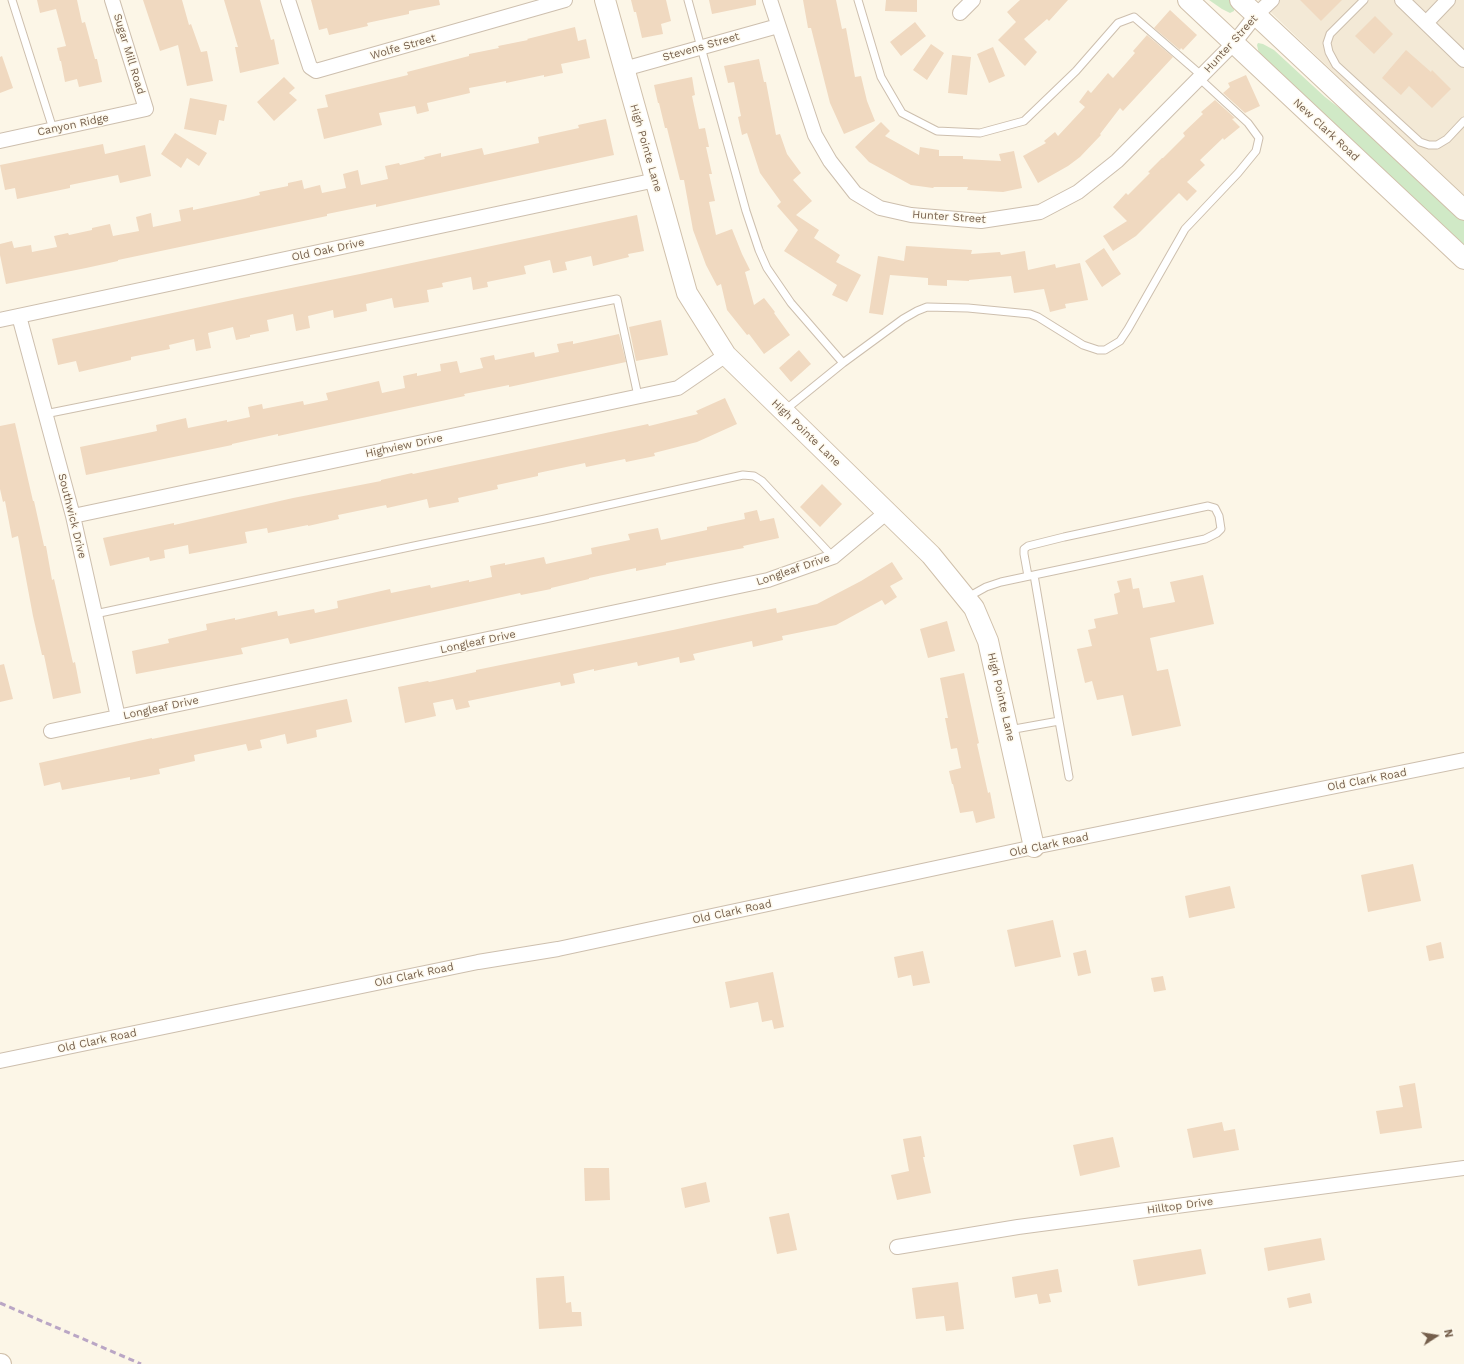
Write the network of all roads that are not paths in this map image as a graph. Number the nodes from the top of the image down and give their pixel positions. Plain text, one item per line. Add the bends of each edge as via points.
1 (12, 0) edge
2 (112, 0) edge
3 (288, 0) edge
4 (564, 0) edge
5 (605, 0) edge
6 (688, 0) edge
7 (770, 0) edge
8 (858, 0) edge
9 (973, 0) edge
10 (1188, 0) edge
11 (1240, 0) edge
12 (1272, 0) edge
13 (1364, 0) edge
14 (1402, 0) edge
15 (1448, 0) edge
16 (960, 13) dead end
17 (1256, 15) junction
18 (1426, 23) junction
19 (778, 26) junction
20 (1234, 43) junction
21 (701, 47) junction
22 (1464, 60) edge
23 (624, 69) junction
24 (1200, 77) junction
25 (146, 109) joint
26 (1464, 121) edge
27 (53, 129) junction
28 (0, 141) edge
29 (656, 180) junction
30 (1464, 210) edge
31 (1464, 258) edge
32 (19, 316) junction
33 (0, 320) edge
34 (726, 355) junction
35 (843, 363) junction
36 (638, 396) junction
37 (783, 411) junction
38 (45, 414) junction
39 (887, 512) junction
40 (73, 516) junction
41 (833, 557) junction
42 (1031, 576) junction
43 (966, 598) junction
44 (95, 614) junction
45 (118, 717) junction
46 (1059, 721) junction
47 (1008, 730) junction
48 (51, 732) dead end
49 (1464, 760) edge
50 (1069, 777) dead end
51 (1034, 847) junction
52 (0, 1061) edge
53 (1464, 1168) edge
54 (897, 1247) dead end

1 - 27 lane
2 - 25 street, Sugar Mill Road
3 - 4 street, Wolfe Street via 310,67 316,71
5 - 23 street, High Pointe Lane
6 - 21 lane
7 - 19 street, Hunter Street
8 - 24 lane via 881,77 902,113 937,131 980,133 1024,121 1076,71 1118,23 1134,17
9 - 16 street
10 - 20 street, New Clark Road
11 - 17 street
12 - 17 street, Hunter Street
13 - 26 lane via 1330,34 1327,43 1336,65 1420,142 1437,145 1447,140
14 - 18 street
15 - 18 street
17 - 20 street, Hunter Street
17 - 30 street
18 - 22 street
19 - 21 street, Stevens Street
19 - 24 street, Hunter Street via 814,135 830,160 856,193 880,208 911,215 981,221 1040,212 1078,192 1117,161
20 - 24 street, Hunter Street
20 - 31 street, New Clark Road
21 - 23 street, Stevens Street
21 - 35 lane via 746,211 767,268 791,303
23 - 29 street, High Pointe Lane
24 - 35 lane via 1248,123 1259,138 1256,151 1185,229 1120,341 1105,350 1098,350 1083,345 1030,314 936,306 917,311
25 - 27 street, Canyon Ridge
27 - 28 street, Canyon Ridge
29 - 32 street, Old Oak Drive
29 - 34 street, High Pointe Lane via 688,293
32 - 33 street, Old Oak Drive
32 - 38 street, Southwick Drive
34 - 36 street, Highview Drive via 678,388
34 - 37 street, High Pointe Lane
35 - 37 lane
36 - 38 lane via 617,299
36 - 40 street, Highview Drive
37 - 39 street, High Pointe Lane
38 - 40 street, Southwick Drive
39 - 41 street, Longleaf Drive
39 - 43 street, High Pointe Lane via 931,555
40 - 44 street, Southwick Drive
41 - 44 lane via 762,481 754,476 743,475
41 - 45 street, Longleaf Drive via 768,580
42 - 42 lane via 1205,539 1217,534 1221,529 1219,516 1215,508 1208,506 1028,546 1024,549 1024,554
42 - 43 lane via 1000,582
42 - 46 lane
43 - 47 street, High Pointe Lane via 974,608 988,641
44 - 45 street, Southwick Drive
45 - 48 street, Longleaf Drive
46 - 47 lane
46 - 50 lane
47 - 51 street, High Pointe Lane
49 - 51 street, Old Clark Road
51 - 52 street, Old Clark Road via 558,949 463,965
53 - 54 street, Hilltop Drive via 1018,1227

